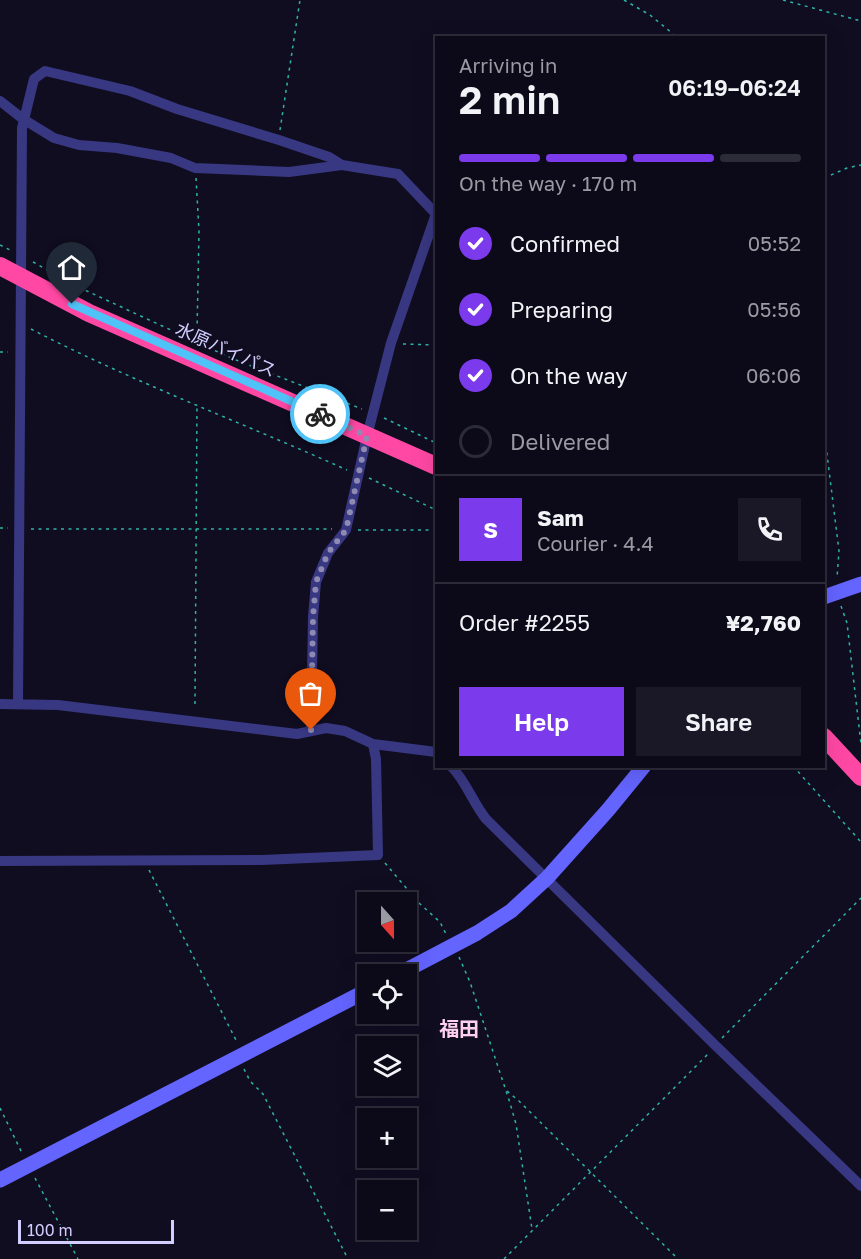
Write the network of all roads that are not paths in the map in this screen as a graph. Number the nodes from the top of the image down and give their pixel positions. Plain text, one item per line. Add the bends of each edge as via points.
1 (0, 101) edge
2 (23, 119) junction
3 (342, 165) junction
4 (435, 213) edge
5 (435, 217) edge
6 (0, 266) edge
7 (21, 278) junction
8 (367, 436) junction
9 (435, 466) edge
10 (0, 704) edge
11 (18, 704) junction
12 (311, 730) junction
13 (825, 738) edge
14 (373, 744) junction
15 (435, 752) edge
16 (453, 768) edge
17 (642, 768) edge
18 (861, 777) edge
19 (0, 861) edge
20 (547, 878) junction
21 (417, 964) edge
22 (357, 996) edge
23 (0, 1180) edge
24 (861, 1186) edge

1 - 2 street
2 - 3 street via 54,138 171,158 195,168 289,172
2 - 3 street via 34,79 45,71 130,91 329,157
2 - 7 street
3 - 4 street via 398,174
5 - 8 street via 391,343
6 - 7 highway, 水原バイパス
7 - 8 highway, 水原バイパス via 89,313
7 - 11 street
8 - 9 highway, 水原バイパス
8 - 12 street via 346,530 328,553 316,582
10 - 11 street
11 - 12 street via 58,705 297,734
12 - 14 street via 345,731
13 - 18 highway
14 - 15 street
14 - 19 street via 378,855 262,860
16 - 20 street via 486,819
17 - 20 street
20 - 21 street via 511,911
20 - 24 street
22 - 23 street

